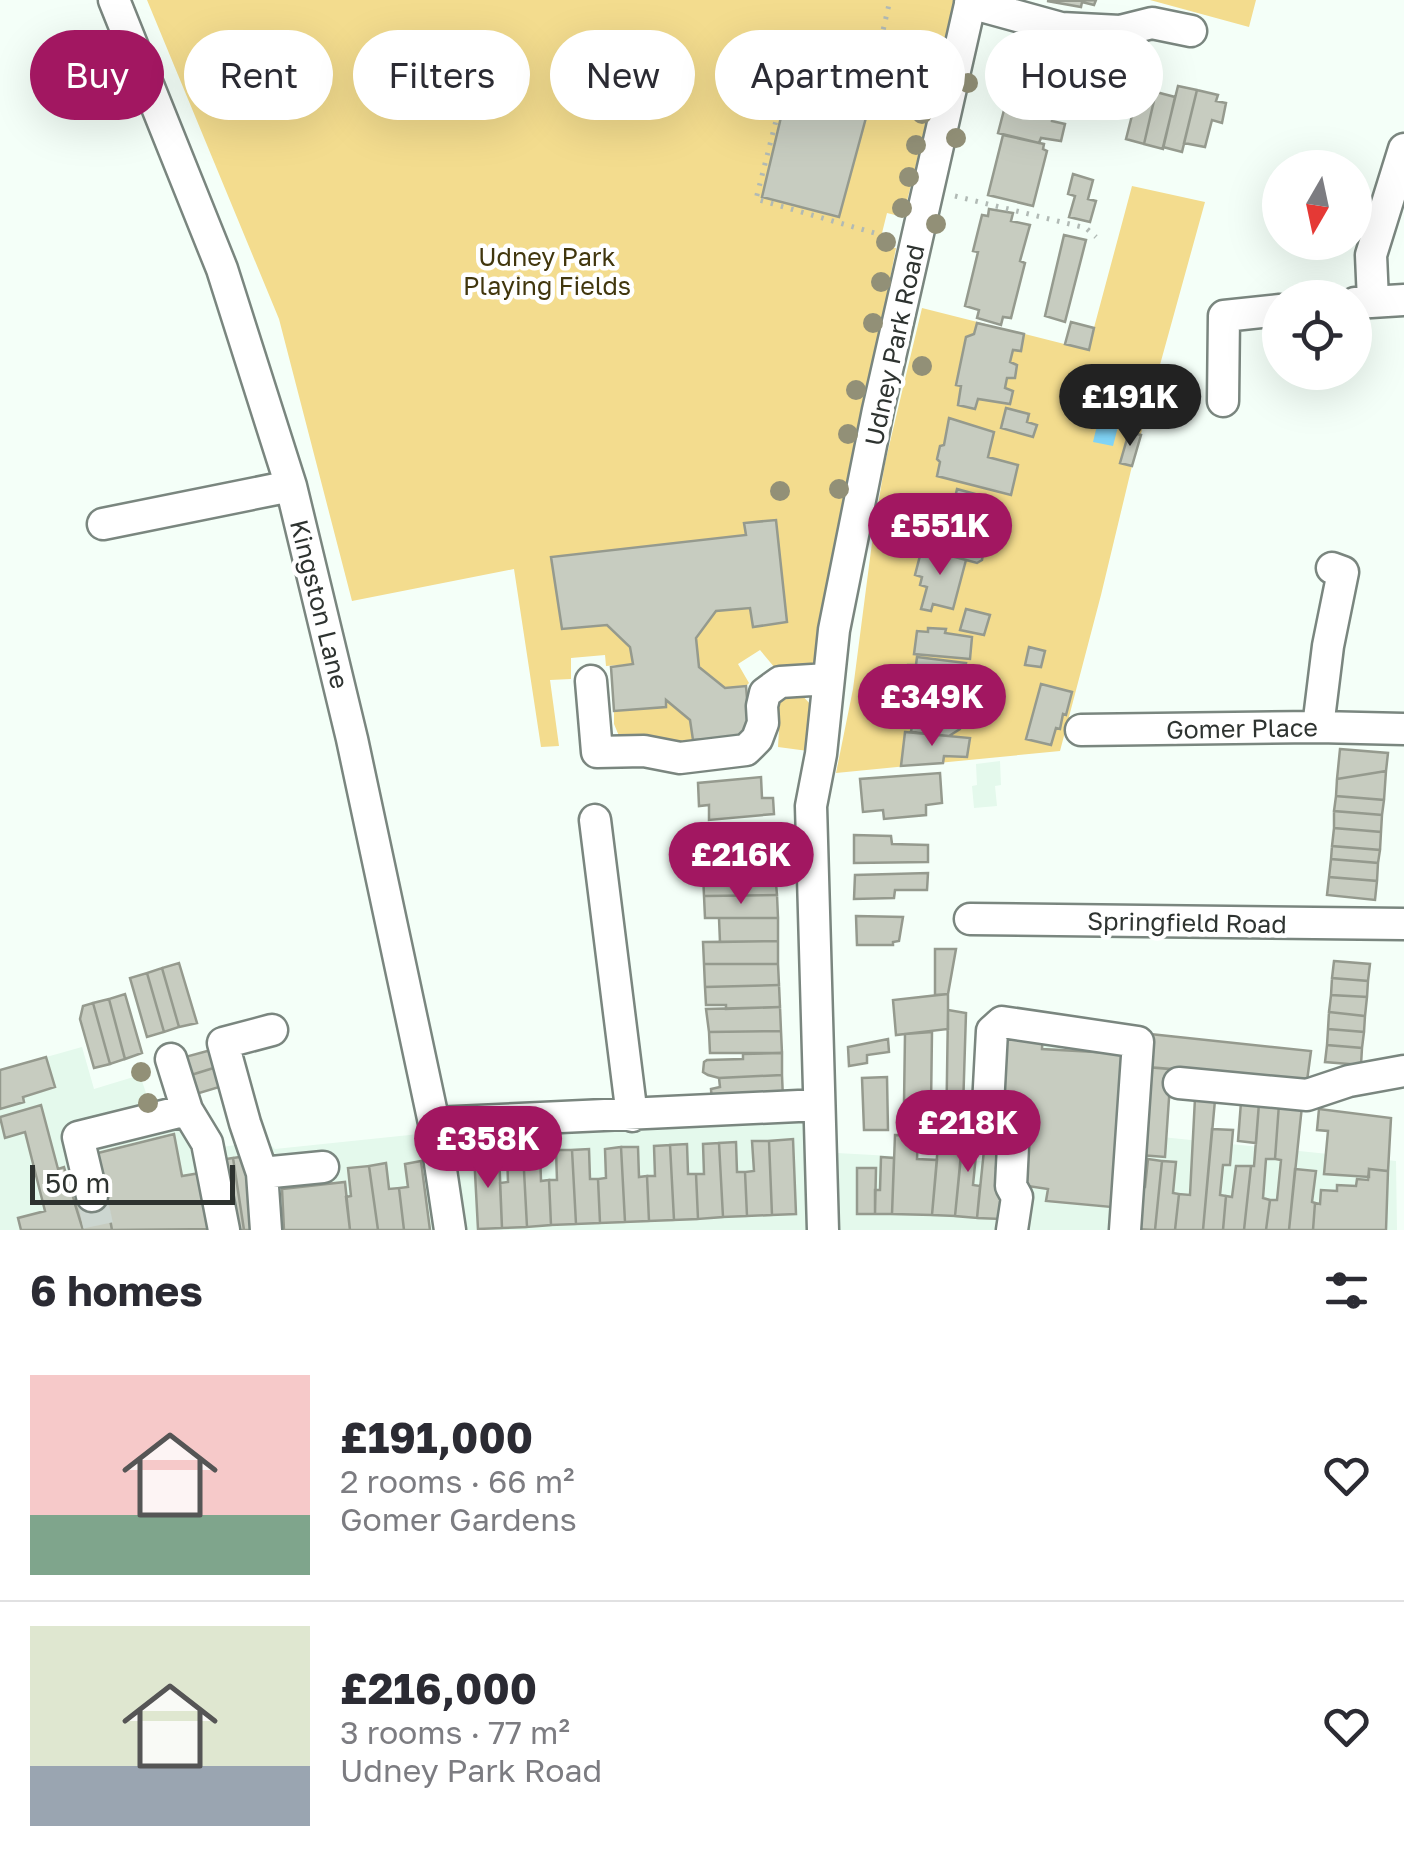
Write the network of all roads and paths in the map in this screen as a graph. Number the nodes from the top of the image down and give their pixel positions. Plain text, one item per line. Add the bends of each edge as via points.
1 (114, 0) edge
2 (890, 0) edge
3 (971, 2) edge
4 (883, 30) edge
5 (1190, 32) dead end
6 (778, 120) edge
7 (1404, 149) edge
8 (928, 190) junction
9 (1096, 237) dead end
10 (915, 245) junction
11 (1367, 280) edge
12 (1404, 300) edge
13 (1372, 302) edge
14 (1262, 312) edge
15 (1224, 401) joint
16 (1152, 407) dead end
17 (291, 486) junction
18 (103, 524) dead end
19 (1332, 568) dead end
20 (828, 679) junction
21 (590, 681) dead end
22 (1318, 727) junction
23 (1404, 729) edge
24 (1080, 730) dead end
25 (596, 820) dead end
26 (970, 919) dead end
27 (1404, 924) edge
28 (272, 1030) dead end
29 (171, 1059) dead end
30 (1404, 1071) edge
31 (1179, 1083) dead end
32 (819, 1106) junction
33 (187, 1110) junction
34 (632, 1116) junction
35 (434, 1123) junction
36 (323, 1167) dead end
37 (262, 1173) junction
38 (92, 1196) tunnel mouth
39 (224, 1230) edge
40 (266, 1230) edge
41 (450, 1230) edge
42 (823, 1230) edge
43 (1012, 1230) edge
44 (1125, 1230) edge

1 - 17 street, Kingston Lane via 222,268
2 - 4 path
3 - 5 street via 1061,28 1120,31 1152,23
3 - 8 street, Udney Park Road
6 - 10 path via 756,199
7 - 11 street
8 - 9 path via 1086,228
8 - 10 street, Udney Park Road
10 - 20 street, Udney Park Road
12 - 13 street
14 - 15 street via 1224,316
15 - 16 path via 1223,407
17 - 18 street
17 - 35 street, Kingston Lane
19 - 22 street via 1343,572
20 - 21 street via 780,682 765,693 758,738 746,750 680,758 597,752
20 - 32 street, Udney Park Road via 811,806
22 - 23 street, Gomer Place
22 - 24 street, Gomer Place
25 - 34 street
26 - 27 street, Springfield Road
28 - 37 street via 223,1043
29 - 33 street
30 - 31 street via 1306,1095
32 - 34 street
32 - 42 street, Udney Park Road
33 - 38 street via 78,1136
33 - 39 street via 207,1143
34 - 35 street
35 - 41 street, Kingston Lane
36 - 37 street
37 - 40 street
43 - 44 street via 1013,1146 987,1124 992,1031 1002,1022 1138,1042

